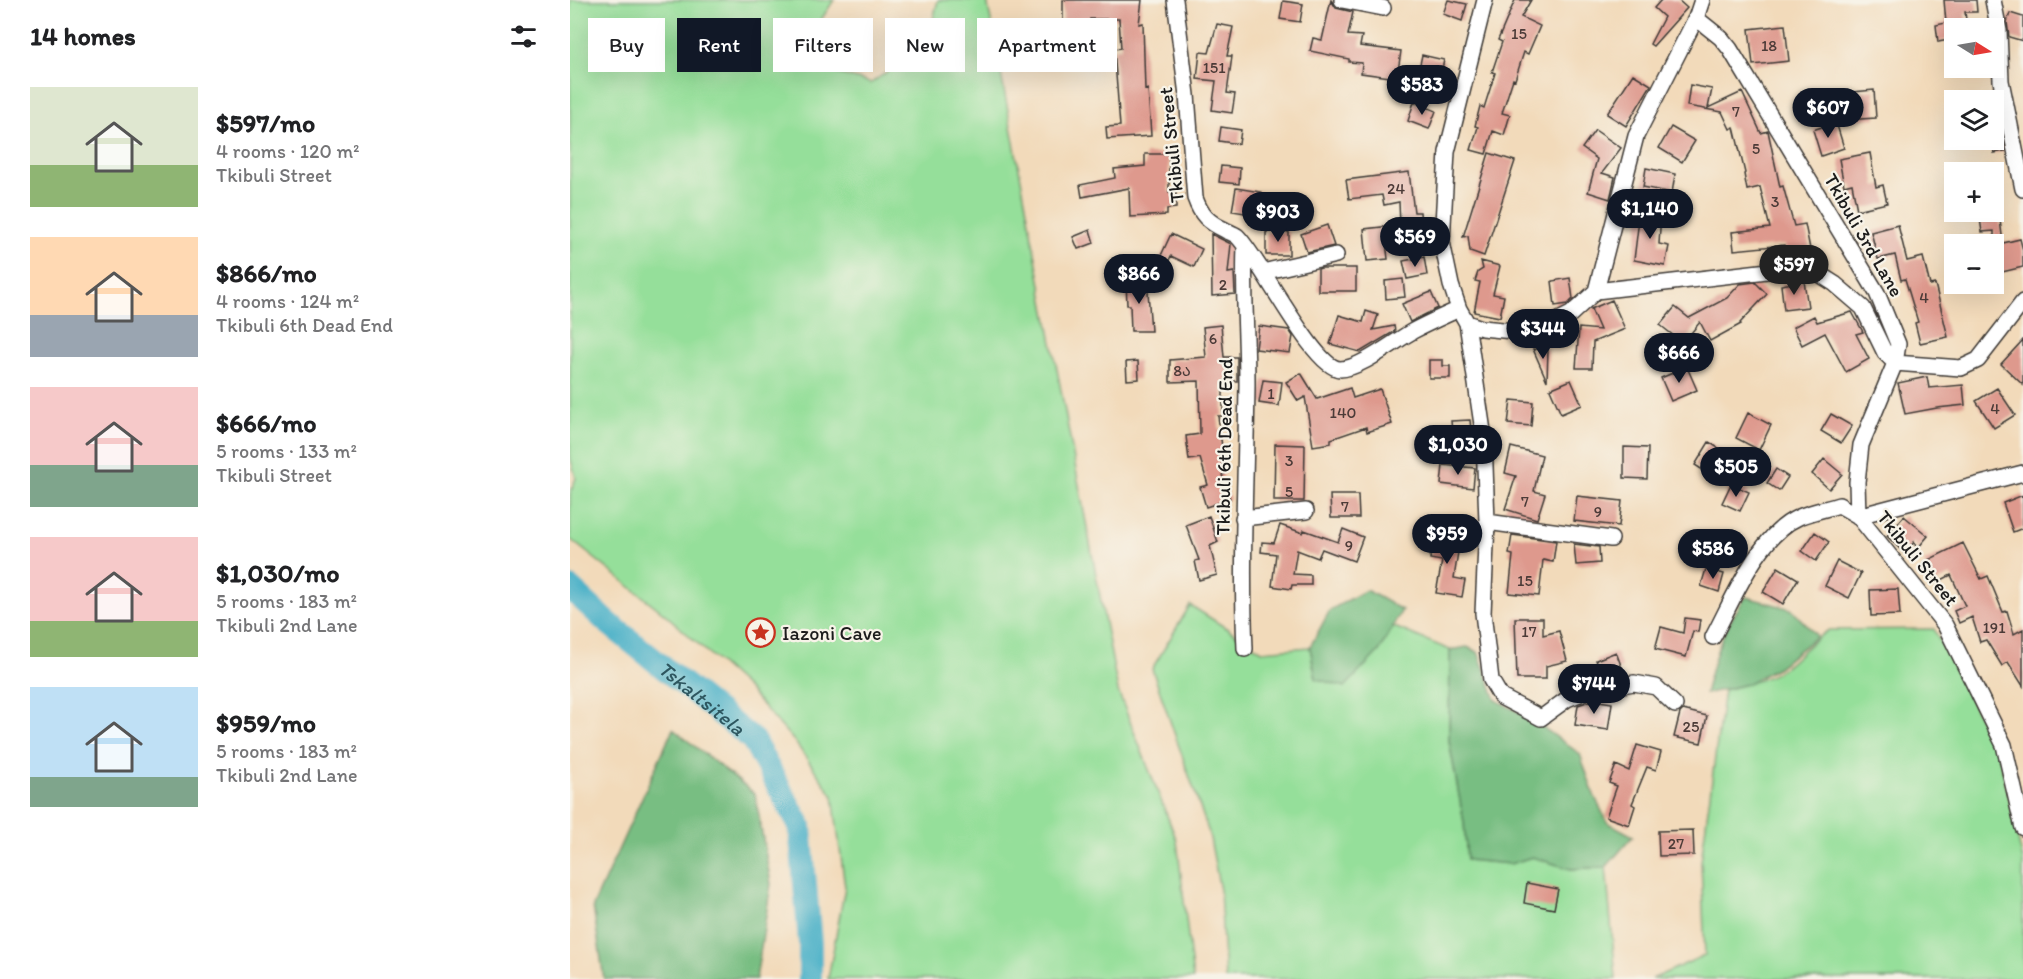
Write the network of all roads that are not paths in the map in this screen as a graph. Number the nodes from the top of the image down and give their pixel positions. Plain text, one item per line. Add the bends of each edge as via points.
1 (1175, 0) edge
2 (1342, 0) edge
3 (1485, 0) edge
4 (1702, 0) edge
5 (1993, 0) edge
6 (1383, 8) dead end
7 (1696, 18) junction
8 (2023, 189) edge
9 (1245, 247) junction
10 (1336, 255) dead end
11 (1263, 272) junction
12 (1596, 291) junction
13 (2023, 302) edge
14 (1463, 316) junction
15 (1895, 363) junction
16 (2023, 474) edge
17 (1306, 511) dead end
18 (1858, 516) junction
19 (1243, 518) junction
20 (1487, 522) junction
21 (1611, 539) dead end
22 (1713, 637) dead end
23 (1245, 649) dead end
24 (1675, 705) dead end
25 (2023, 828) edge

1 - 9 street, Tkibuli Street via 1195,198 1210,223 1236,236
2 - 6 street
3 - 14 street via 1447,152 1442,242 1451,285
4 - 7 street
5 - 8 street via 2001,81
7 - 12 street via 1636,136
7 - 15 street, Tkibuli 3rd Lane via 1731,49 1877,293 1898,344
9 - 11 street, Tkibuli Street
9 - 19 street, Tkibuli 6th Dead End via 1247,387
10 - 11 street
11 - 14 street, Tkibuli Street via 1299,329 1327,363 1338,369 1352,368 1414,331
12 - 14 street via 1571,314 1541,328 1513,331 1482,327
12 - 15 street via 1794,268 1816,272 1863,308 1885,353
13 - 15 street via 1978,360 1961,368
14 - 20 street via 1484,438
15 - 18 street, Tkibuli Street via 1861,445
16 - 18 street
17 - 19 street
18 - 22 street via 1839,505 1797,518 1774,534 1758,554
18 - 25 street, Tkibuli Street via 1945,625 2004,746
19 - 23 street, Tkibuli 6th Dead End
20 - 21 street
20 - 24 street via 1483,613 1491,680 1501,697 1541,718 1587,690 1634,683 1656,687

